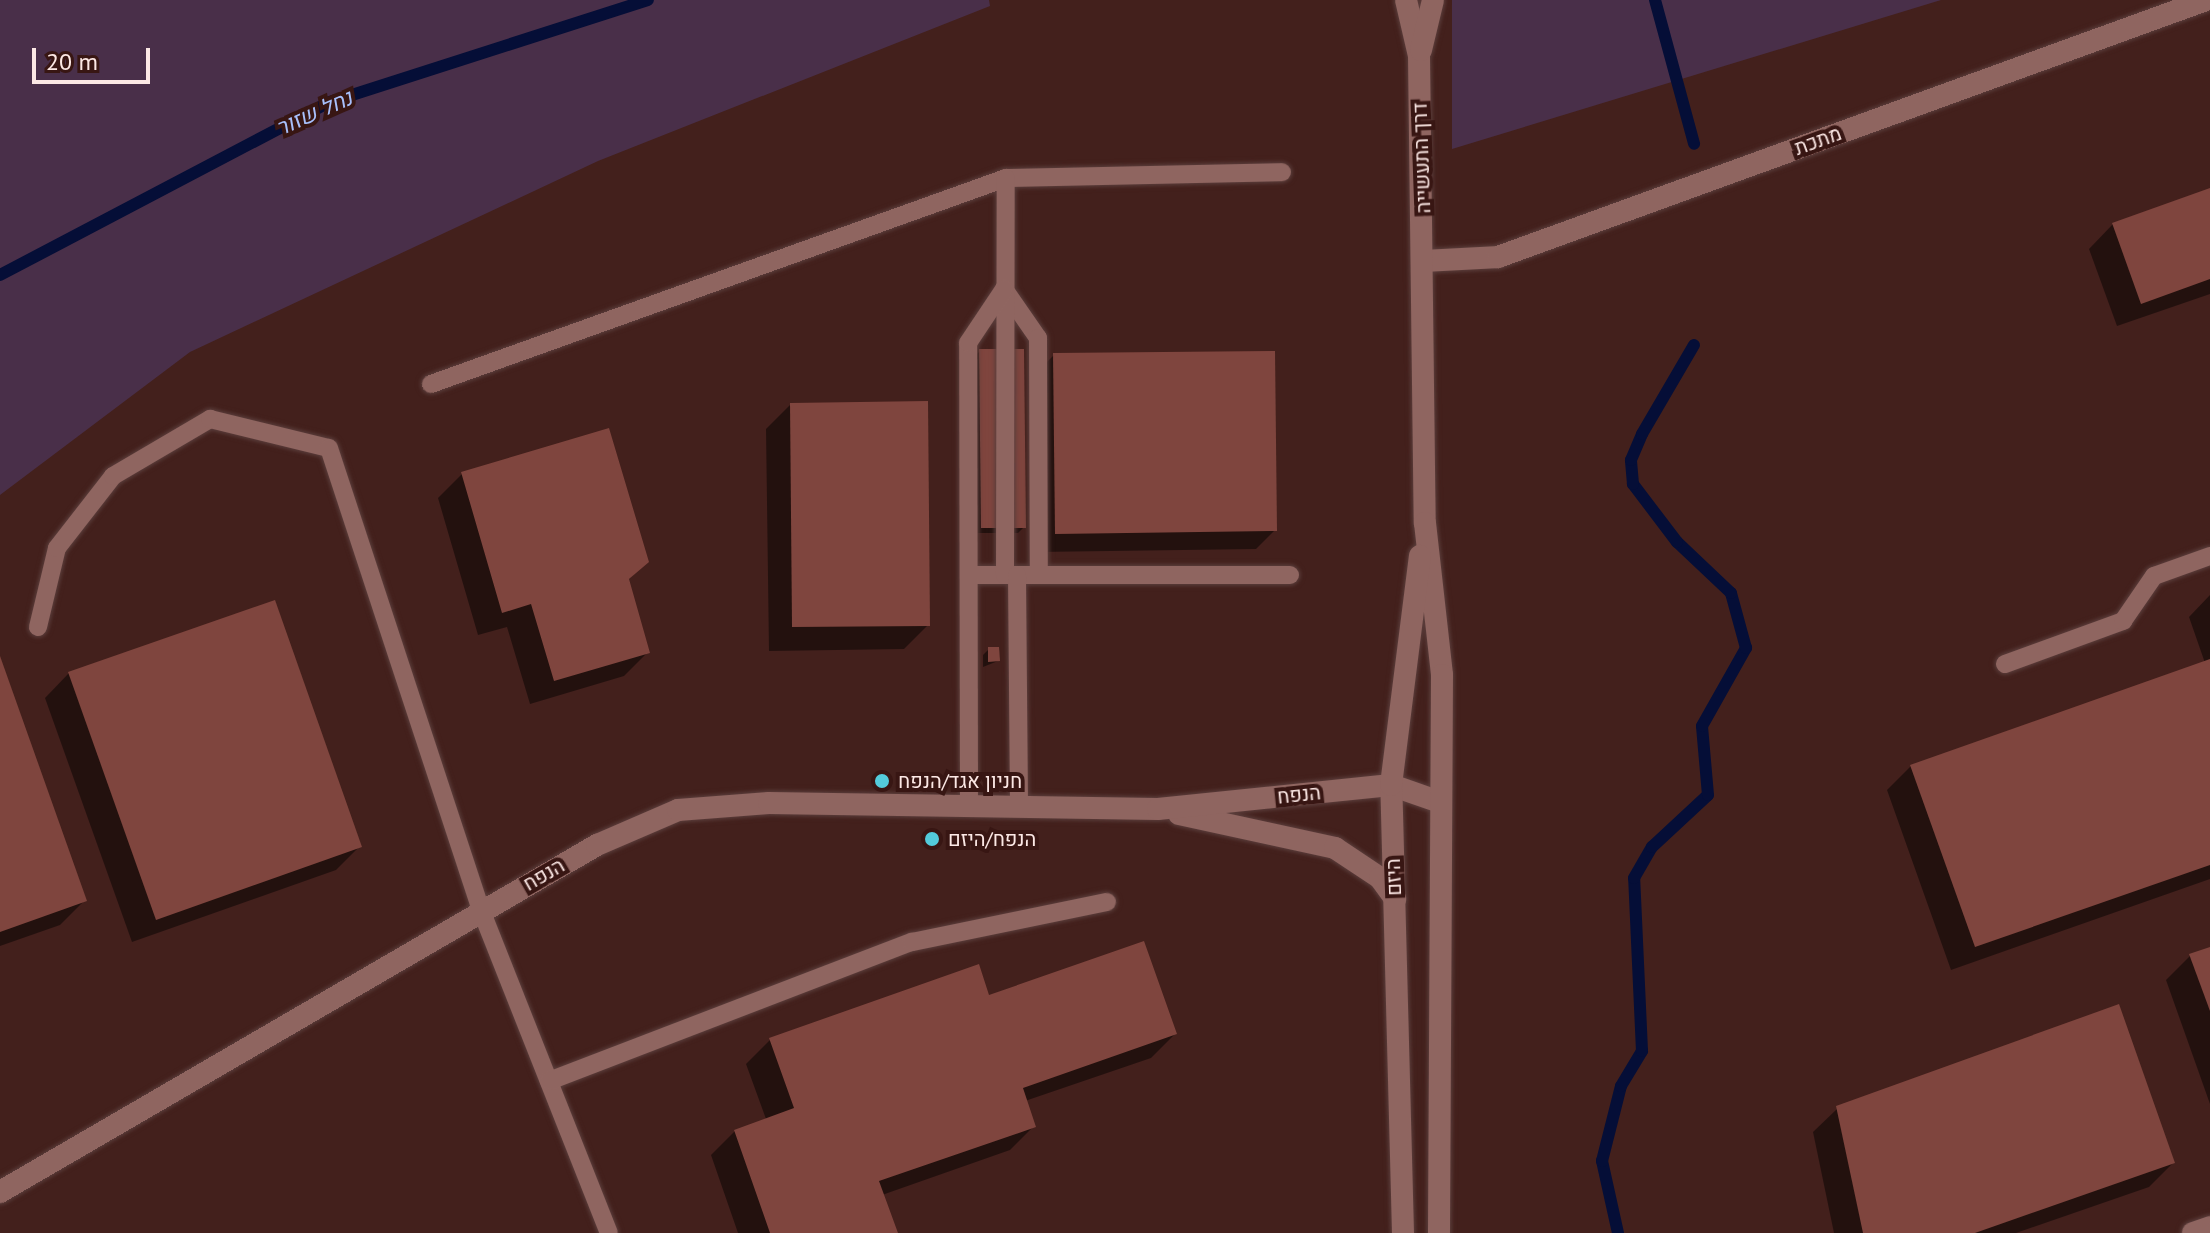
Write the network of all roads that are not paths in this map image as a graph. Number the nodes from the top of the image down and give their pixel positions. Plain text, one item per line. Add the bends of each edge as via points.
1 (1406, 0) edge
2 (1433, 0) edge
3 (2206, 0) edge
4 (1419, 56) junction
5 (1282, 172) dead end
6 (1006, 178) junction
7 (1425, 261) junction
8 (1004, 289) junction
9 (431, 384) dead end
10 (1425, 523) junction
11 (2210, 556) edge
12 (969, 575) junction
13 (1011, 575) junction
14 (1039, 575) junction
15 (1290, 575) dead end
16 (38, 627) dead end
17 (2005, 664) dead end
18 (1391, 785) junction
19 (1437, 801) junction
20 (969, 806) junction
21 (1019, 807) junction
22 (1158, 809) junction
23 (1395, 899) junction
24 (1107, 902) dead end
25 (481, 910) junction
26 (549, 1081) junction
27 (0, 1192) edge
28 (2210, 1227) edge
29 (609, 1233) edge
30 (1403, 1233) edge
31 (1439, 1233) edge
32 (2193, 1233) edge

1 - 4 street, דרך התעשייה
2 - 4 street, דרך התעשייה
3 - 7 street, מתכת via 1498,257
4 - 7 street, דרך התעשייה
5 - 6 lane
6 - 8 lane
6 - 9 lane
7 - 10 street, היזם
8 - 12 lane via 968,343
8 - 13 lane
8 - 14 lane via 1038,338
10 - 18 street, היזם
10 - 19 street, היזם via 1442,675
11 - 17 lane via 2154,576 2123,621
12 - 13 lane
12 - 20 lane
13 - 14 lane
13 - 21 lane
14 - 15 lane
16 - 25 lane via 57,548 113,476 210,419 329,448
18 - 19 street, הנפח
18 - 22 street, הנפח
18 - 23 street, היזם
19 - 31 street, היזם
20 - 21 street, הנפח
20 - 25 street, הנפח via 678,810 597,845
21 - 22 street, הנפח
22 - 23 street, הנפח via 1335,848 1380,878
23 - 30 street, היזם
24 - 26 lane via 912,942
25 - 26 lane
25 - 27 street, הנפח
26 - 29 lane
28 - 32 street

